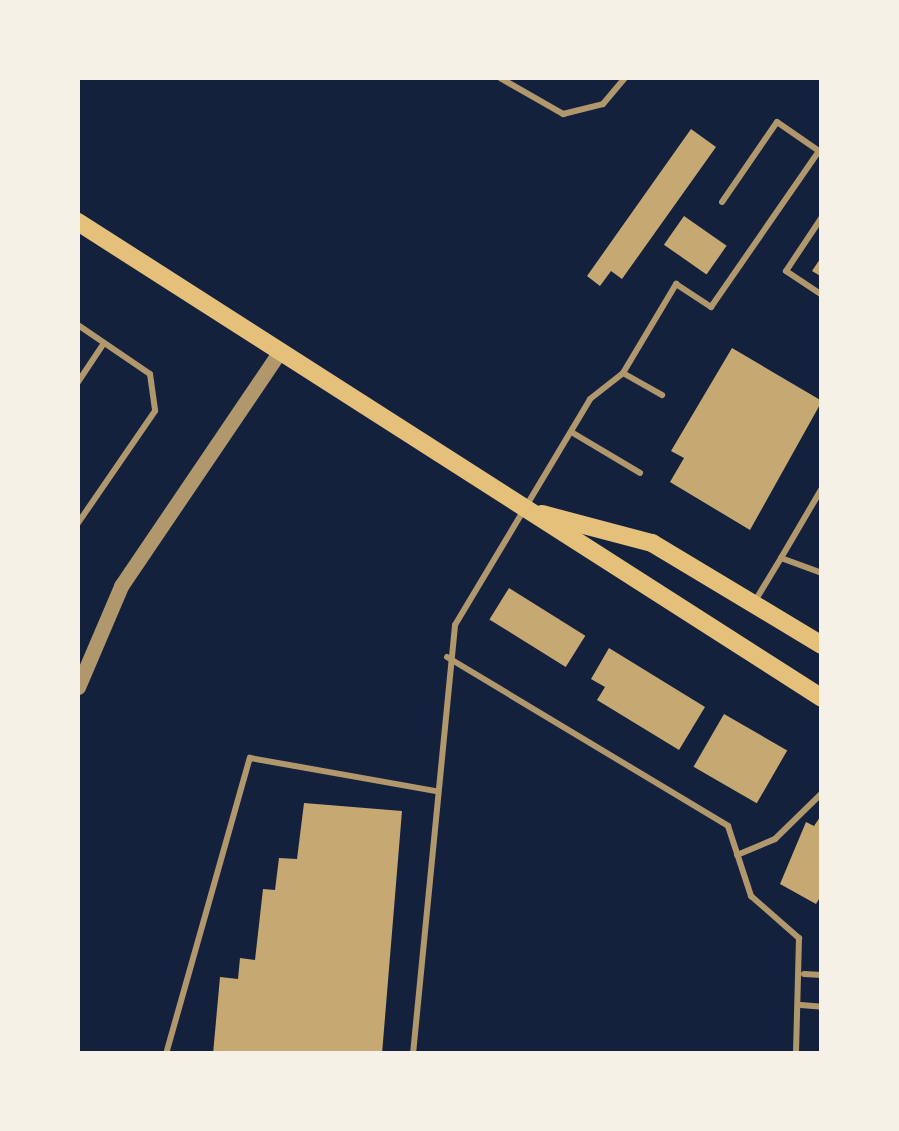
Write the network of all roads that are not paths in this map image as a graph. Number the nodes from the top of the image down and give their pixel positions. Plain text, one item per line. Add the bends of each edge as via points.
1 (500, 78) edge
2 (625, 78) edge
3 (722, 202) dead end
4 (822, 217) edge
5 (78, 222) edge
6 (822, 295) edge
7 (78, 325) edge
8 (104, 342) junction
9 (276, 357) junction
10 (623, 373) junction
11 (78, 382) edge
12 (662, 395) dead end
13 (574, 433) junction
14 (640, 473) dead end
15 (822, 488) edge
16 (528, 510) junction
17 (78, 524) edge
18 (781, 558) junction
19 (822, 573) edge
20 (753, 604) junction
21 (822, 645) edge
22 (447, 657) junction
23 (78, 686) edge
24 (822, 698) edge
25 (436, 791) junction
26 (822, 793) edge
27 (738, 855) junction
28 (804, 974) junction
29 (822, 975) edge
30 (801, 1005) junction
31 (822, 1007) edge
32 (166, 1054) edge
33 (413, 1054) edge
34 (796, 1054) edge

1 - 2 lane via 563,114 604,104
3 - 10 lane via 777,122 818,151 712,307 676,284
4 - 6 lane via 786,270
5 - 9 main road
7 - 8 lane
8 - 11 lane
8 - 17 lane via 150,374 156,411
9 - 16 main road
9 - 23 street via 121,586
10 - 12 lane
10 - 13 lane via 590,399
13 - 14 lane
13 - 16 lane
15 - 18 lane
16 - 20 main road via 652,543
16 - 22 lane via 456,625
16 - 24 main road
18 - 19 lane
18 - 20 lane
20 - 21 main road
22 - 25 lane
22 - 27 lane via 728,826
25 - 32 lane via 250,758
25 - 33 lane
26 - 27 lane via 775,839
27 - 28 lane via 751,896 799,938
28 - 29 lane
28 - 30 lane
30 - 31 lane
30 - 34 lane

